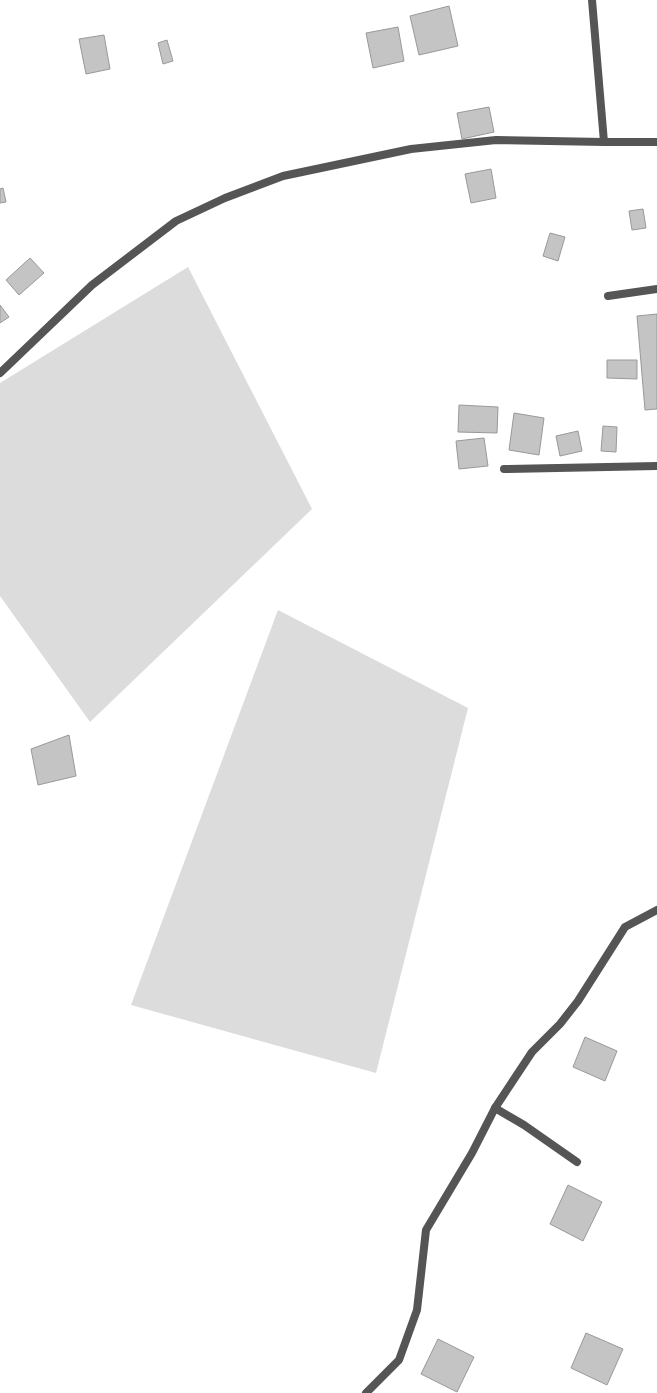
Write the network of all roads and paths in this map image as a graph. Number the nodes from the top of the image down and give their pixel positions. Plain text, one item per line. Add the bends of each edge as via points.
1 (592, 0) edge
2 (604, 142) junction
3 (657, 142) edge
4 (657, 289) edge
5 (608, 296) dead end
6 (0, 373) edge
7 (657, 466) edge
8 (504, 469) dead end
9 (657, 910) edge
10 (495, 1108) junction
11 (577, 1162) dead end
12 (366, 1393) edge

1 - 2 street
2 - 3 street
2 - 6 street via 496,140 411,149 283,176 225,198 176,221 98,280
4 - 5 street
7 - 8 street
9 - 10 street via 624,927 578,1000 560,1024 532,1052
10 - 11 street
10 - 12 street via 472,1154 426,1230 417,1310 399,1360

